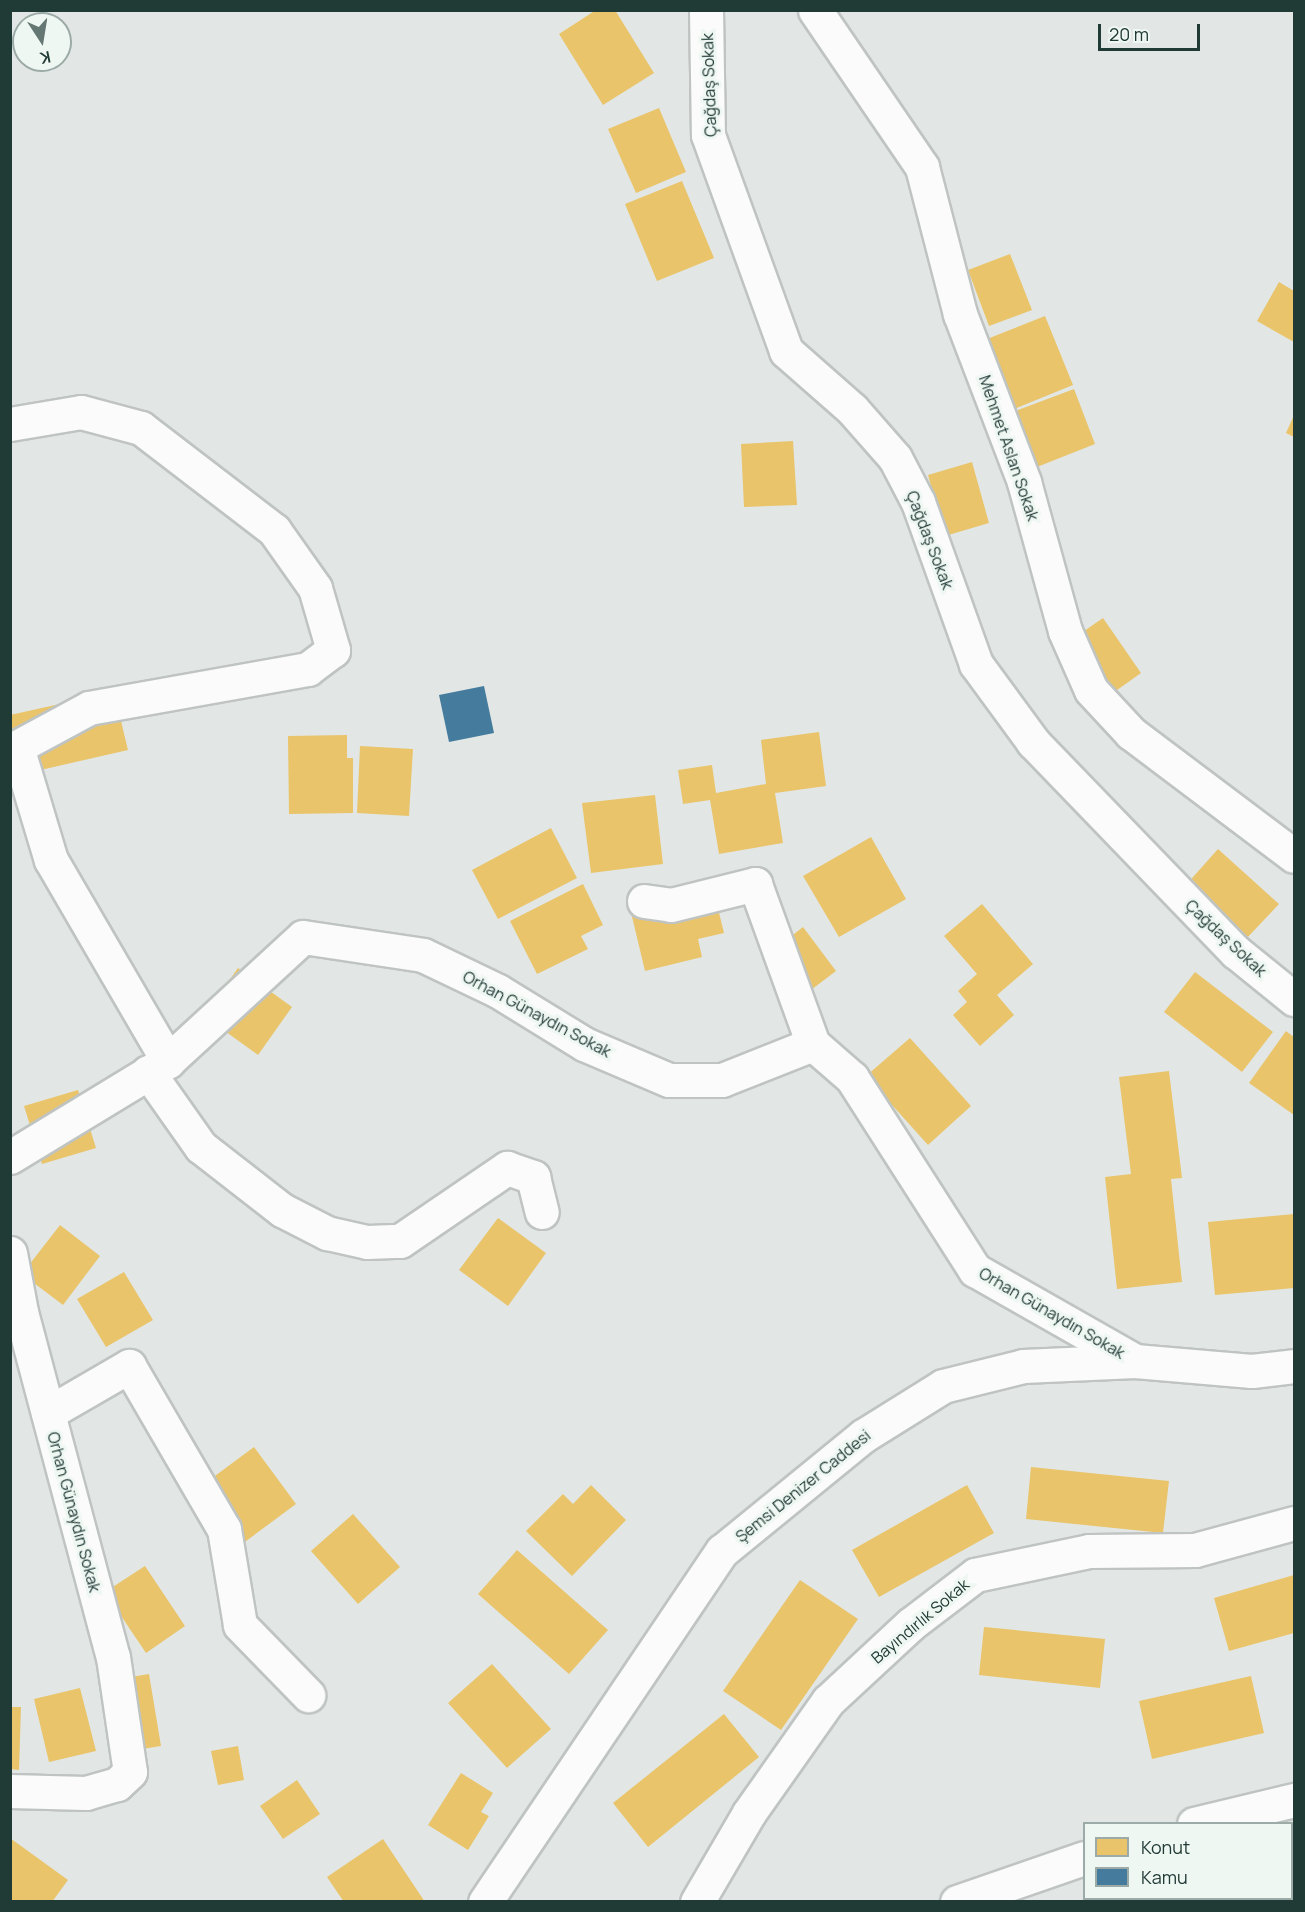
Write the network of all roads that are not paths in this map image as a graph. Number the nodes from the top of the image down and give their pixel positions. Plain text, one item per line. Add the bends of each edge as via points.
1 (706, 10) edge
2 (815, 10) edge
3 (10, 424) edge
4 (1294, 856) edge
5 (644, 901) dead end
6 (1294, 999) edge
7 (813, 1044) junction
8 (158, 1067) junction
9 (10, 1157) edge
10 (542, 1212) dead end
11 (10, 1253) edge
12 (16, 1314) edge
13 (1135, 1361) junction
14 (1294, 1366) edge
15 (48, 1413) junction
16 (1294, 1523) edge
17 (308, 1695) dead end
18 (10, 1791) edge
19 (1294, 1800) edge
20 (1202, 1822) edge
21 (1083, 1857) edge
22 (485, 1902) edge
23 (697, 1902) edge
24 (957, 1902) edge

1 - 6 street, Çağdaş Sokak via 708,135 786,351 852,409 895,458 918,502 976,664 1033,742 1236,952
2 - 4 street, Mehmet Aslan Sokak via 922,167 960,314 1024,482 1065,631 1091,690 1131,733
3 - 8 street via 81,412 141,428 274,530 315,588 333,650 308,669 89,708 17,747 51,860
5 - 7 street via 671,905 755,885
7 - 8 street, Orhan Günaydın Sokak via 722,1080 669,1080 584,1044 498,991 423,955 303,937
7 - 13 street, Orhan Günaydın Sokak via 852,1078 975,1270
8 - 9 street, Orhan Günaydın Sokak
8 - 10 street via 201,1147 282,1210 327,1233 367,1242 400,1241 507,1168 533,1177
11 - 12 street, Orhan Günaydın Sokak
12 - 15 street, Orhan Günaydın Sokak
13 - 14 street, Şemsi Denizer Caddesi via 1252,1371
13 - 22 street, Şemsi Denizer Caddesi via 1023,1366 943,1386 863,1436 722,1551
15 - 17 street via 129,1366 224,1529 240,1625
15 - 18 street, Orhan Günaydın Sokak via 113,1657 130,1772 117,1784 86,1793
16 - 23 street, Bayındırlık Sokak via 1195,1550 1089,1551 975,1575 911,1624 828,1701 749,1813
19 - 20 street
21 - 24 street

